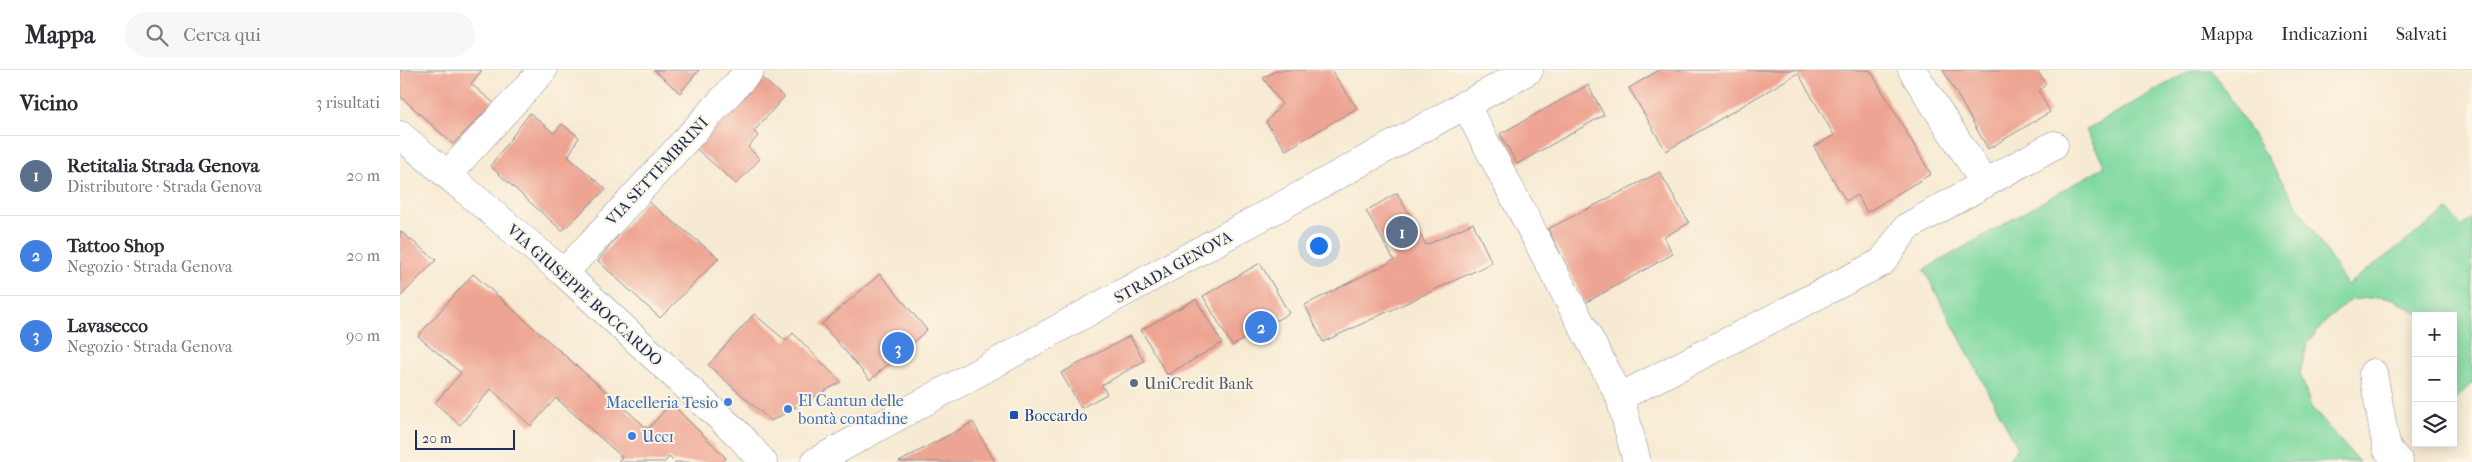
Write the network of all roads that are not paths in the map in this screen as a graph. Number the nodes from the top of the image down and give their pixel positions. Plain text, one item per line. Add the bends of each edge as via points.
1 (543, 70) edge
2 (750, 70) edge
3 (1529, 70) edge
4 (1912, 70) edge
5 (1466, 104) junction
6 (400, 135) edge
7 (2054, 145) dead end
8 (447, 175) junction
9 (1985, 184) junction
10 (564, 273) junction
11 (2373, 373) dead end
12 (1620, 397) junction
13 (762, 462) edge
14 (814, 462) edge
15 (1637, 462) edge
16 (2399, 462) edge

1 - 8 street
2 - 10 street, VIA SETTEMBRINI
3 - 5 street, STRADA GENOVA
4 - 9 street
5 - 12 street
5 - 14 street, STRADA GENOVA via 1222,241
6 - 8 street, VIA GIUSEPPE BOCCARDO
7 - 9 street
8 - 10 street, VIA GIUSEPPE BOCCARDO
9 - 12 street via 1907,227 1882,262
10 - 13 street, VIA GIUSEPPE BOCCARDO via 740,436
11 - 16 street via 2387,449
12 - 15 street

